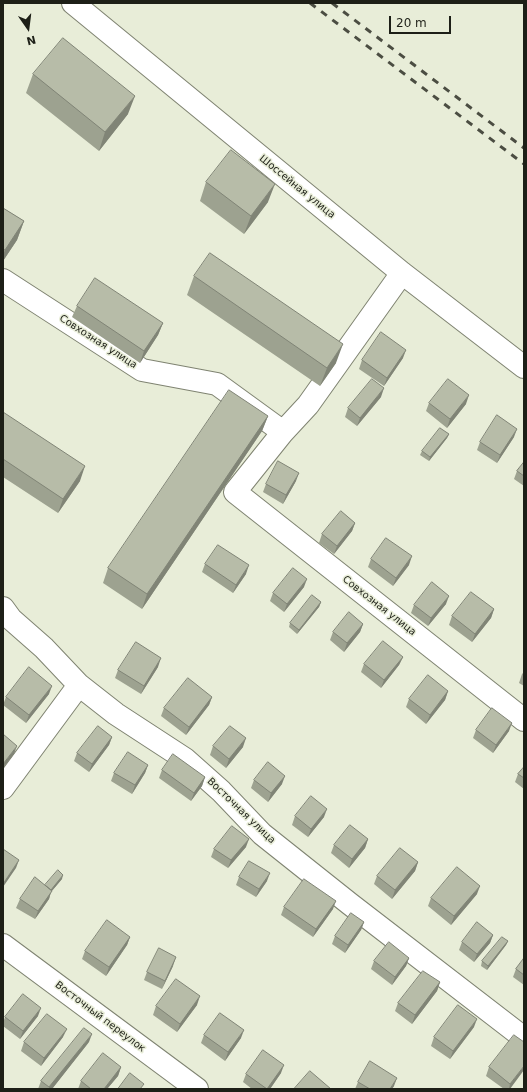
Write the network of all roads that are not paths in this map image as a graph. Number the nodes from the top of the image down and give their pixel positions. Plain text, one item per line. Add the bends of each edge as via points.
1 (73, 3) edge
2 (402, 273) junction
3 (3, 280) edge
4 (524, 367) edge
5 (283, 432) junction
6 (3, 608) edge
7 (79, 686) junction
8 (524, 720) edge
9 (3, 788) edge
10 (3, 945) edge
11 (524, 1038) edge
12 (197, 1089) edge

1 - 2 street, Шоссейная улица
2 - 4 street, Шоссейная улица
2 - 5 street via 308,405
3 - 5 street, Совхозная улица via 142,370 217,384
5 - 8 street, Совхозная улица via 235,492
6 - 7 street, Восточная улица
7 - 9 street
7 - 11 street, Восточная улица via 116,714 185,759 262,834
10 - 12 street, Восточный переулок

